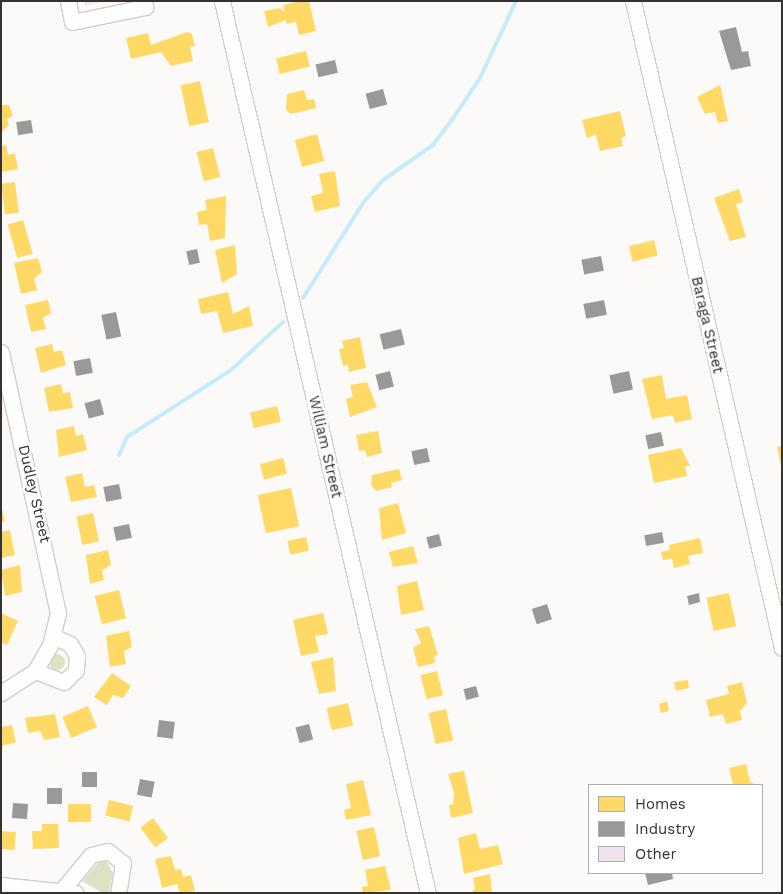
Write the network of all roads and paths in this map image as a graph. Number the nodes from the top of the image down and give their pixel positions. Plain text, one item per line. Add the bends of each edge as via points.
1 (68, 1) edge
2 (144, 1) edge
3 (222, 1) edge
4 (633, 1) edge
5 (1, 352) edge
6 (53, 636) junction
7 (782, 648) edge
8 (35, 671) junction
9 (1, 693) edge
10 (1, 885) edge
11 (69, 891) edge
12 (118, 893) edge
13 (428, 893) edge

1 - 2 street via 72,22 146,7
3 - 13 street, William Street
4 - 7 street, Baraga Street
5 - 6 street, Dudley Street via 58,595
6 - 8 street, Dudley Street
6 - 8 street via 70,644 77,656 76,670 64,682
8 - 9 street, Dudley Street
10 - 11 street
11 - 12 street via 99,850 117,854 123,863

